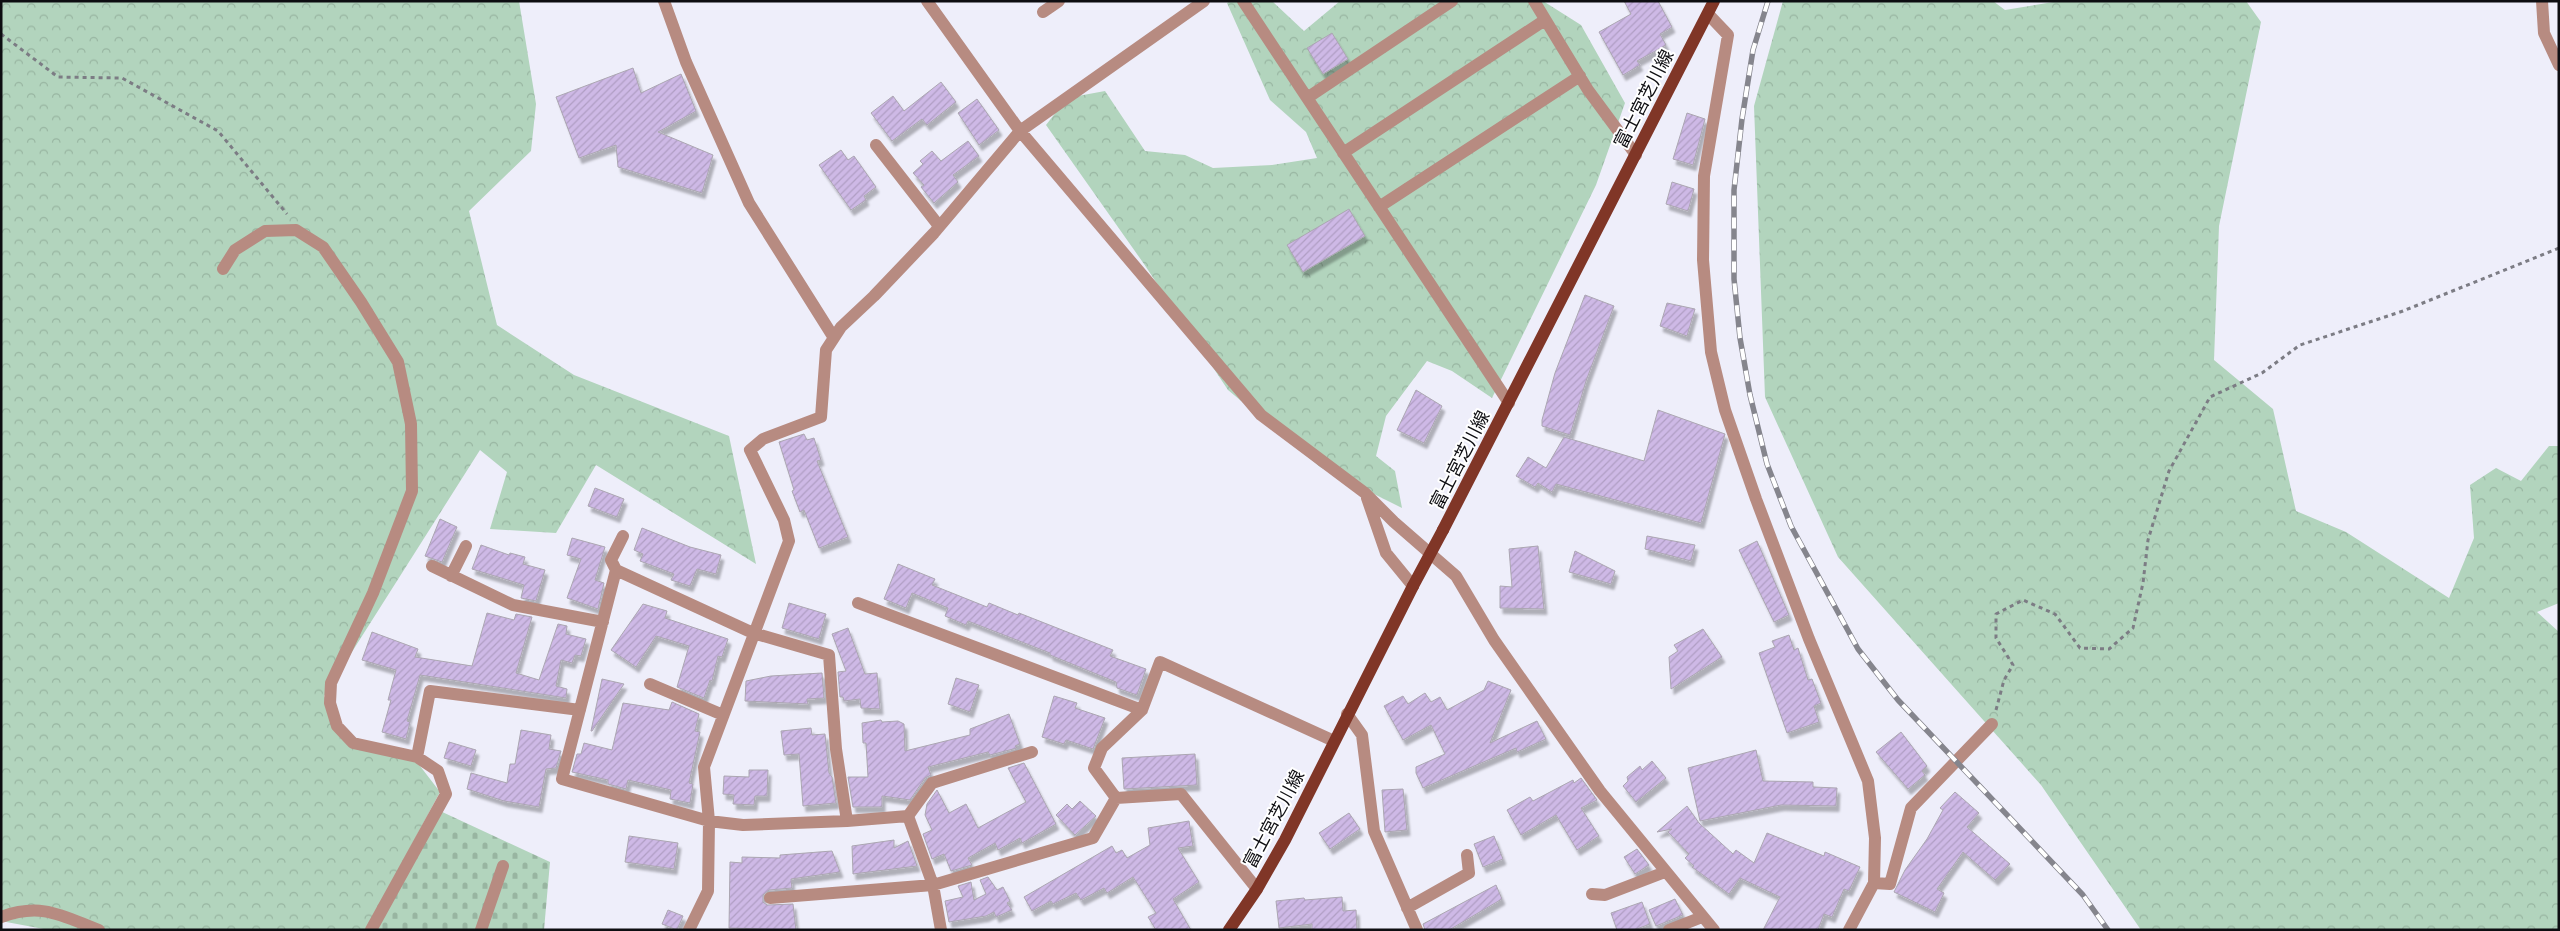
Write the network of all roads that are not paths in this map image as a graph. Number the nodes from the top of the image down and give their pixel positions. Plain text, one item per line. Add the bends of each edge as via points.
1 (664, 1) edge
2 (927, 1) edge
3 (1059, 1) edge
4 (1204, 1) edge
5 (1243, 1) edge
6 (1452, 1) edge
7 (1534, 1) edge
8 (1714, 1) edge
9 (2542, 1) edge
10 (1043, 12) dead end
11 (1708, 14) junction
12 (1546, 20) junction
13 (2559, 65) edge
14 (1580, 76) junction
15 (1307, 98) junction
16 (1020, 131) junction
17 (876, 145) dead end
18 (1343, 153) junction
19 (1636, 155) junction
20 (1379, 207) junction
21 (939, 226) junction
22 (223, 269) dead end
23 (834, 338) junction
24 (1509, 403) junction
25 (1365, 493) junction
26 (623, 536) dead end
27 (466, 546) dead end
28 (432, 566) dead end
29 (616, 570) junction
30 (452, 576) junction
31 (1413, 586) junction
32 (858, 603) dead end
33 (603, 622) junction
34 (753, 633) junction
35 (650, 684) dead end
36 (580, 710) junction
37 (1142, 710) junction
38 (1347, 714) junction
39 (723, 715) junction
40 (1992, 724) road end
41 (1334, 741) junction
42 (1032, 752) dead end
43 (417, 757) junction
44 (1116, 798) junction
45 (908, 816) junction
46 (709, 821) junction
47 (847, 821) junction
48 (1467, 855) dead end
49 (503, 866) dead end
50 (1665, 872) junction
51 (1874, 883) junction
52 (933, 885) junction
53 (1257, 889) junction
54 (1592, 894) dead end
55 (770, 898) dead end
56 (1407, 908) junction
57 (1, 917) edge
58 (1702, 918) junction
59 (99, 930) edge
60 (371, 930) edge
61 (481, 930) edge
62 (689, 930) edge
63 (941, 930) edge
64 (1229, 930) edge
65 (1417, 930) edge
66 (1669, 930) edge
67 (1714, 930) edge
68 (1849, 930) edge

1 - 23 street via 686,62 749,203
2 - 16 street
3 - 10 street
4 - 16 street
5 - 15 street
6 - 15 street
7 - 12 street
8 - 11 main road, 富士宮芝川線
9 - 13 street via 2544,32
11 - 19 main road, 富士宮芝川線
11 - 51 street via 1728,36 1704,176 1703,260 1711,352 1726,410 1756,499 1868,781 1875,838
12 - 14 street
12 - 18 street
14 - 19 street
14 - 20 street
15 - 18 street
16 - 21 street
16 - 25 street via 1261,415
17 - 21 street
18 - 20 street
19 - 24 main road, 富士宮芝川線
20 - 24 street
21 - 23 street
22 - 43 street via 235,250 265,231 296,230 322,247 398,362 411,424 412,491 373,593 331,683 330,703 338,726 353,743
23 - 34 street via 826,350 821,417 763,439 750,450 784,520 789,541
24 - 31 main road, 富士宮芝川線, bridge
25 - 31 street via 1386,553
25 - 50 street via 1456,576 1494,640 1600,791
26 - 29 street via 611,560
27 - 30 street
28 - 30 street
29 - 33 street
29 - 34 street
30 - 33 street via 512,605
31 - 38 main road, 富士宮芝川線
32 - 37 street
33 - 36 street
34 - 39 street
34 - 47 street via 829,655 836,749
35 - 39 street
36 - 43 street via 430,691
36 - 46 street via 562,779
37 - 41 street via 1160,662
37 - 44 street via 1102,748 1094,768
38 - 41 main road, 富士宮芝川線
38 - 56 street via 1362,735 1374,831
39 - 46 street via 704,767
40 - 51 street via 1911,808 1890,884
41 - 53 main road, 富士宮芝川線
42 - 45 street via 932,783
43 - 60 street via 438,771 446,794
44 - 52 street via 1093,838
44 - 53 street via 1181,794
45 - 47 street
45 - 52 street
46 - 47 street via 743,825
46 - 62 street via 708,891
48 - 56 street via 1469,873
49 - 61 street
50 - 54 street via 1605,895
50 - 58 street
51 - 68 street
52 - 55 street
52 - 63 street
53 - 64 main road, 富士宮芝川線
56 - 65 street
57 - 59 street via 14,912 43,910
58 - 66 street
58 - 67 street

